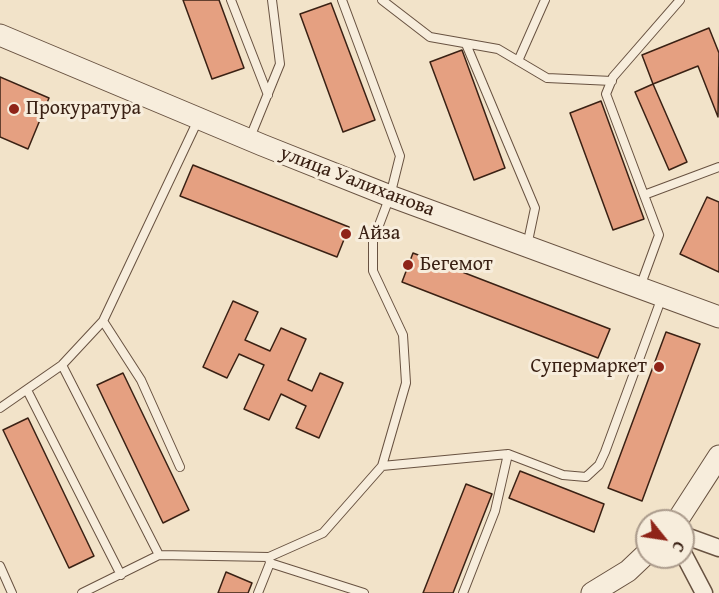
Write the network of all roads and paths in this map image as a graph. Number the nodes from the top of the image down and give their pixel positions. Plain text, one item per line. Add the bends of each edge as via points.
1 (231, 0) edge
2 (272, 0) edge
3 (342, 0) edge
4 (382, 0) edge
5 (545, 0) edge
6 (680, 0) edge
7 (0, 35) edge
8 (466, 44) junction
9 (518, 61) junction
10 (612, 81) junction
11 (268, 95) junction
12 (199, 118) junction
13 (249, 140) junction
14 (719, 167) edge
15 (644, 195) junction
16 (390, 196) junction
17 (527, 246) junction
18 (640, 288) junction
19 (662, 296) junction
20 (719, 317) edge
21 (103, 321) junction
22 (62, 365) junction
23 (27, 390) junction
24 (0, 408) edge
25 (508, 454) junction
26 (719, 456) edge
27 (382, 466) junction
28 (180, 467) dead end
29 (684, 509) edge
30 (695, 539) edge
31 (719, 548) edge
32 (159, 555) junction
33 (270, 560) junction
34 (635, 564) edge
35 (0, 567) edge
36 (691, 569) edge
37 (121, 575) junction
38 (12, 593) edge
39 (82, 593) edge
40 (258, 593) edge
41 (364, 593) edge
42 (463, 593) edge
43 (592, 593) edge
44 (704, 593) edge

1 - 11 lane
2 - 11 lane via 280,64
3 - 16 lane via 400,156
4 - 8 lane via 430,37
5 - 9 lane
6 - 10 lane
7 - 12 street, улица Уалиханова
8 - 9 lane via 498,49
8 - 17 lane via 536,208
9 - 10 lane via 547,78
10 - 15 lane via 606,94
11 - 13 lane
12 - 13 street, улица Уалиханова
12 - 21 lane
13 - 16 street, улица Уалиханова
14 - 15 lane
15 - 18 lane via 659,235
16 - 17 street, улица Уалиханова
16 - 27 lane via 374,241 374,271 403,335 406,383
17 - 18 street, улица Уалиханова
18 - 19 street, улица Уалиханова
19 - 20 street, улица Уалиханова
19 - 25 lane via 605,452 593,472 578,478 563,475
21 - 22 lane
21 - 28 lane via 141,380
22 - 23 lane
22 - 32 lane
23 - 24 lane
23 - 37 lane
25 - 27 lane
25 - 42 lane via 495,511
26 - 29 street
27 - 33 lane via 323,533
30 - 31 street
32 - 33 lane
32 - 37 lane
33 - 40 lane
33 - 41 lane
34 - 43 street
35 - 38 lane
36 - 44 street
37 - 39 lane

